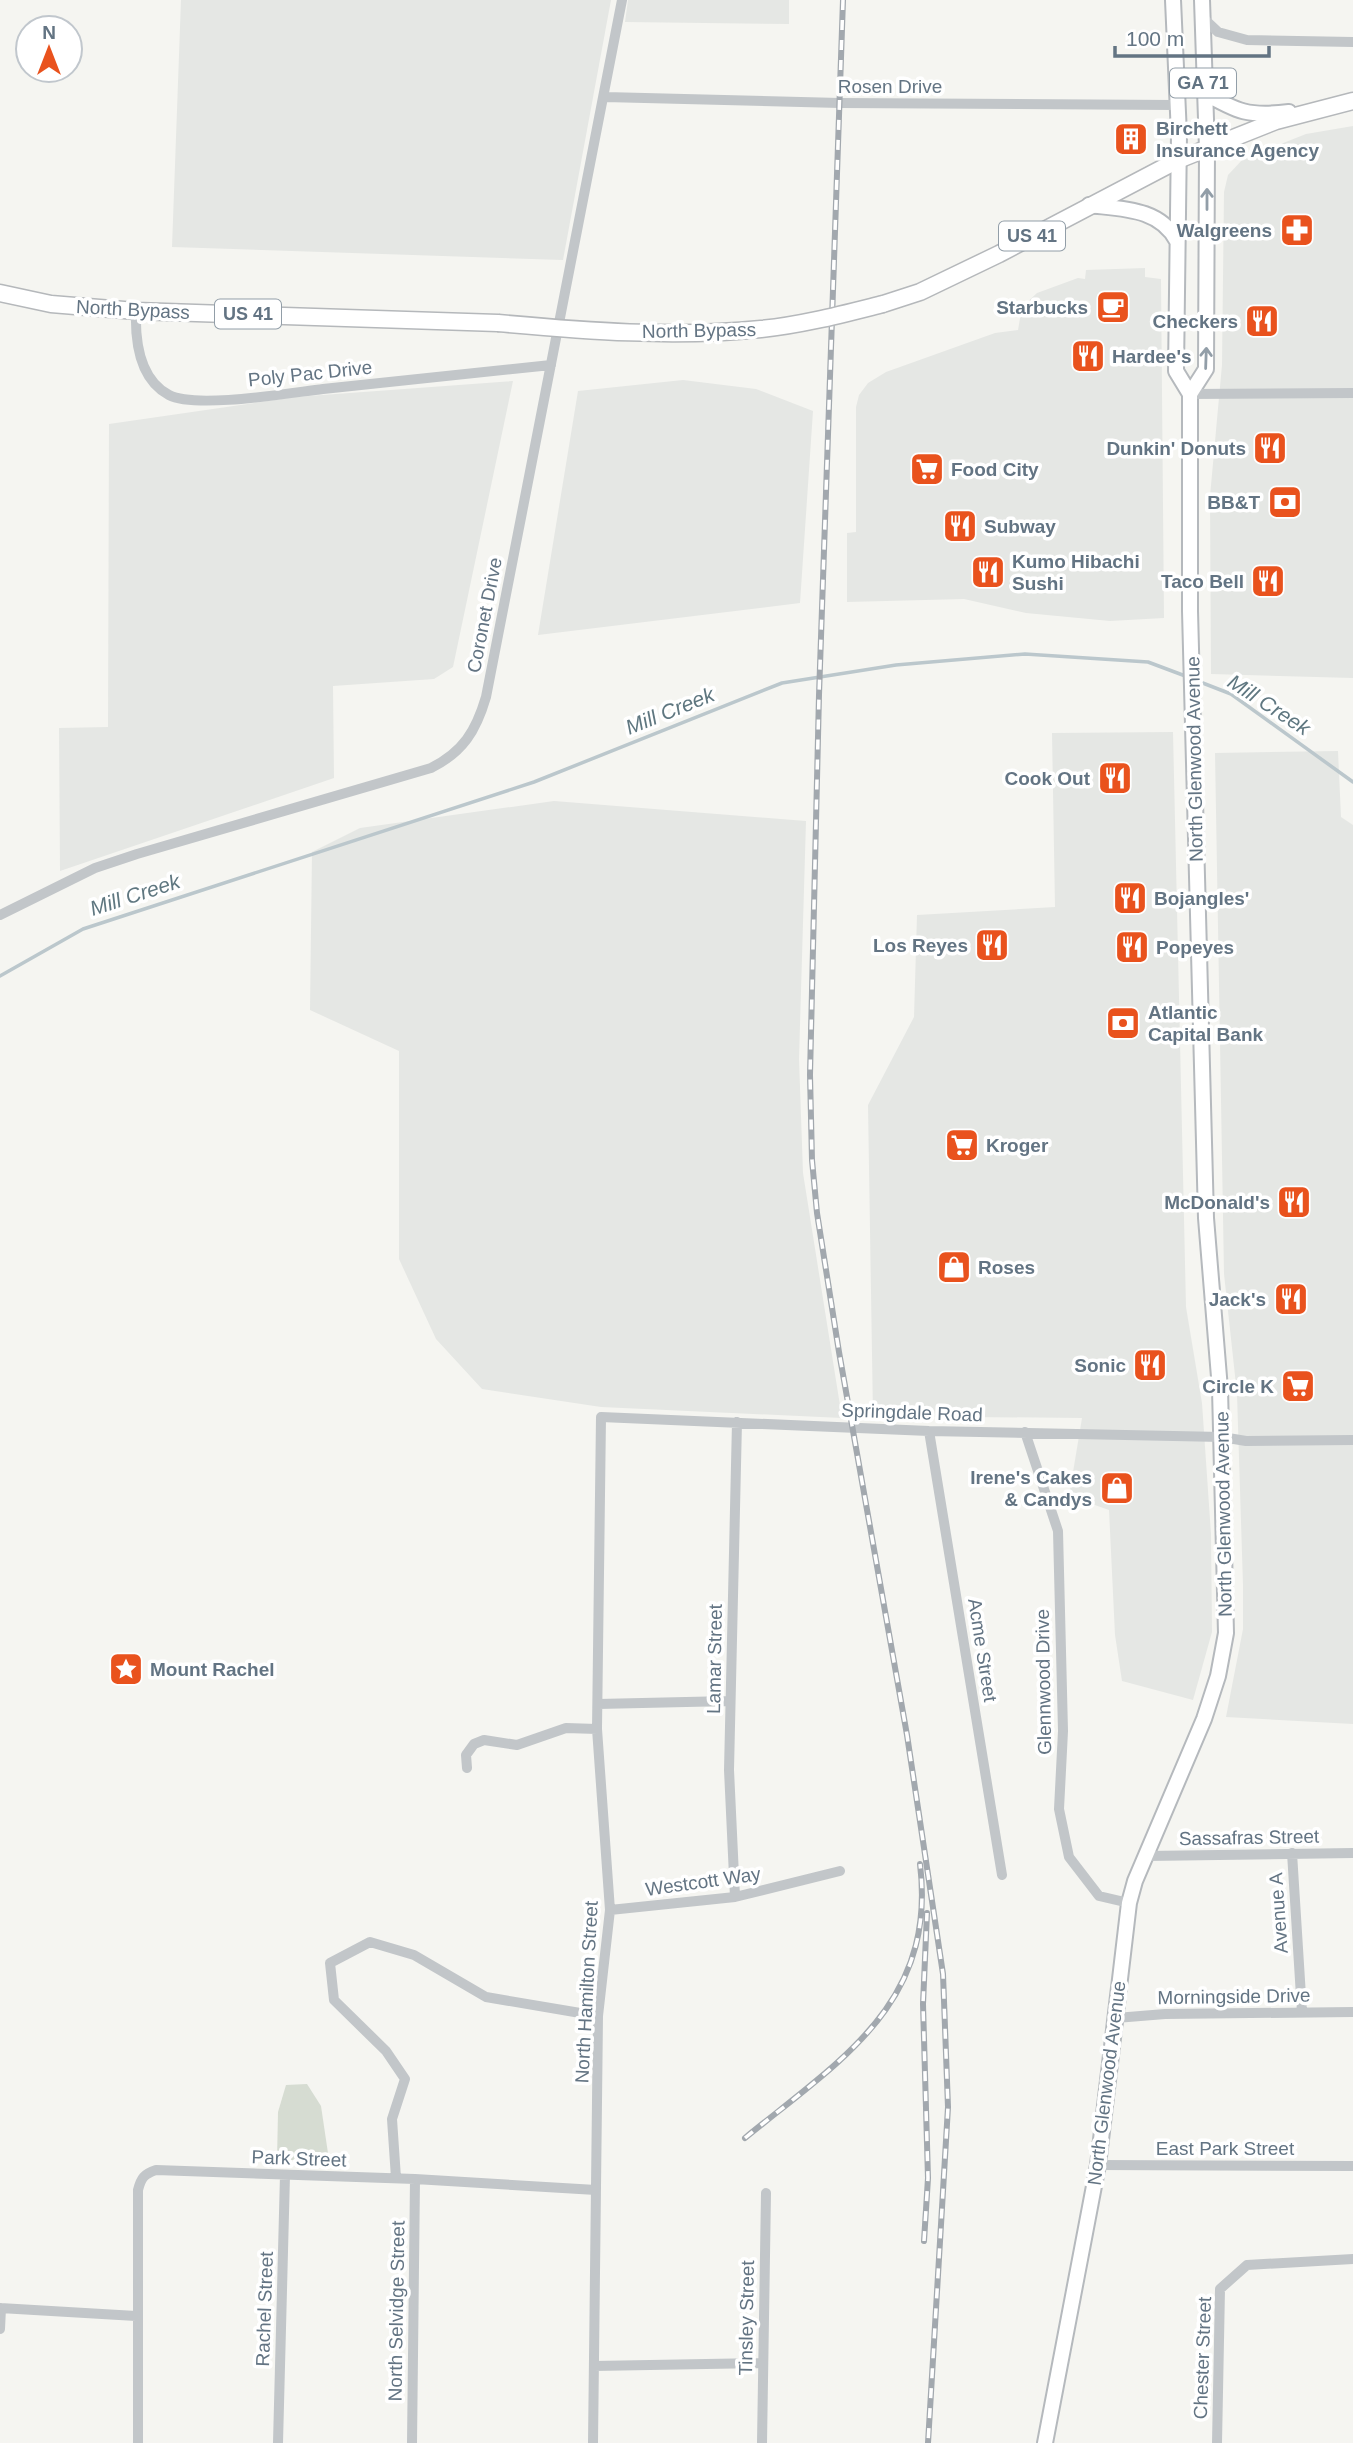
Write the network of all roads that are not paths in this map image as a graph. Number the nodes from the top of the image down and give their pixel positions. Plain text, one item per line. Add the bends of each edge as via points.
1 (622, 0) edge
2 (1173, 0) edge
3 (1202, 0) edge
4 (1202, 17) junction
5 (1353, 42) edge
6 (1203, 92) junction
7 (605, 97) junction
8 (1353, 100) edge
9 (1175, 105) junction
10 (1321, 108) junction
11 (1207, 149) junction
12 (1178, 160) junction
13 (1087, 205) junction
14 (1177, 241) junction
15 (0, 293) edge
16 (136, 311) junction
17 (551, 365) junction
18 (1353, 393) edge
19 (1190, 394) junction
20 (0, 915) edge
21 (601, 1417) joint
22 (737, 1422) junction
23 (929, 1432) junction
24 (1025, 1432) junction
25 (1222, 1437) junction
26 (1353, 1440) edge
27 (730, 1702) junction
28 (598, 1704) junction
29 (597, 1729) junction
30 (467, 1768) dead end
31 (1292, 1853) junction
32 (1353, 1853) edge
33 (1147, 1856) junction
34 (841, 1871) dead end
35 (1002, 1875) dead end
36 (735, 1897) junction
37 (1129, 1903) junction
38 (610, 1910) junction
39 (1302, 2012) junction
40 (1353, 2012) edge
41 (598, 2016) junction
42 (1116, 2018) junction
43 (1098, 2165) junction
44 (1353, 2166) edge
45 (285, 2175) junction
46 (396, 2178) junction
47 (415, 2179) junction
48 (596, 2190) junction
49 (766, 2193) dead end
50 (1353, 2259) edge
51 (1, 2308) edge
52 (136, 2316) junction
53 (0, 2329) edge
54 (762, 2363) junction
55 (594, 2366) junction
56 (138, 2443) edge
57 (278, 2443) edge
58 (412, 2443) edge
59 (593, 2443) edge
60 (762, 2443) edge
61 (1045, 2443) edge
62 (1217, 2443) edge

1 - 7 street, Coronet Drive
2 - 9 main road, GA 71
3 - 4 main road, GA 71
4 - 5 street via 1229,37 1266,42
4 - 6 main road, GA 71
6 - 10 main road via 1235,111 1252,115
6 - 11 main road, GA 71
7 - 9 street, Rosen Drive
7 - 17 street, Coronet Drive
8 - 10 highway, North Bypass / US 41
9 - 12 main road, GA 71
10 - 11 highway, North Bypass / US 41
11 - 12 highway, North Bypass / US 41
19 -> 11 main road, North Glenwood Avenue via 1206,369
12 - 13 highway, North Bypass / US 41
12 - 14 main road, North Glenwood Avenue
13 - 14 main road via 1140,211 1160,220
13 - 16 highway, North Bypass / US 41, bridge via 920,292 801,323 723,332 670,334 498,323
14 - 19 main road, North Glenwood Avenue via 1176,371
15 - 16 highway, North Bypass / US 41
16 - 17 street, Poly Pac Drive via 135,341 148,374 157,387 181,399 256,396
17 - 20 street, Coronet Drive via 486,697 462,748 431,768 94,869
18 - 19 street
19 - 25 main road, North Glenwood Avenue via 1208,1269
21 - 22 street, Springdale Road
21 - 28 street, North Hamilton Street
22 - 23 street, Springdale Road
22 - 27 street, Lamar Street
23 - 24 street, Springdale Road
23 - 35 street, Acme Street
24 - 25 street, Springdale Road
24 - 37 street, Glennwood Drive via 1058,1531 1063,1731 1059,1810 1069,1857 1099,1896
25 - 26 street, Springdale Road
25 - 33 main road, North Glenwood Avenue via 1226,1633 1204,1719
27 - 28 street
27 - 36 street, Lamar Street
28 - 29 street, North Hamilton Street
29 - 30 street via 566,1728 517,1745 484,1740 466,1755
29 - 38 street, North Hamilton Street
31 - 32 street, Sassafras Street
31 - 33 street, Sassafras Street
31 - 39 street, Avenue A
33 - 37 main road, North Glenwood Avenue
34 - 36 street, Westcott Way
36 - 38 street, Westcott Way
37 - 42 main road, North Glenwood Avenue
38 - 41 street, North Hamilton Street
39 - 40 street, Morningside Drive
39 - 42 street, Morningside Drive
41 - 46 street via 486,1997 414,1955 370,1942 330,1963 334,2000 386,2051 405,2079 392,2119
41 - 48 street, North Hamilton Street
42 - 43 main road, North Glenwood Avenue
43 - 44 street, East Park Street
43 - 61 main road, North Glenwood Avenue
45 - 46 street, Park Street
45 - 52 street, Park Street via 156,2170 141,2178
45 - 57 street, Rachel Street
46 - 47 street, Park Street
47 - 48 street, Park Street
47 - 58 street, North Selvidge Street
48 - 55 street, North Hamilton Street
49 - 54 street, Tinsley Street
50 - 62 street, Chester Street via 1247,2265 1220,2289
51 - 52 street
51 - 53 street
52 - 56 street
54 - 55 street
54 - 60 street, Tinsley Street
55 - 59 street, North Hamilton Street

